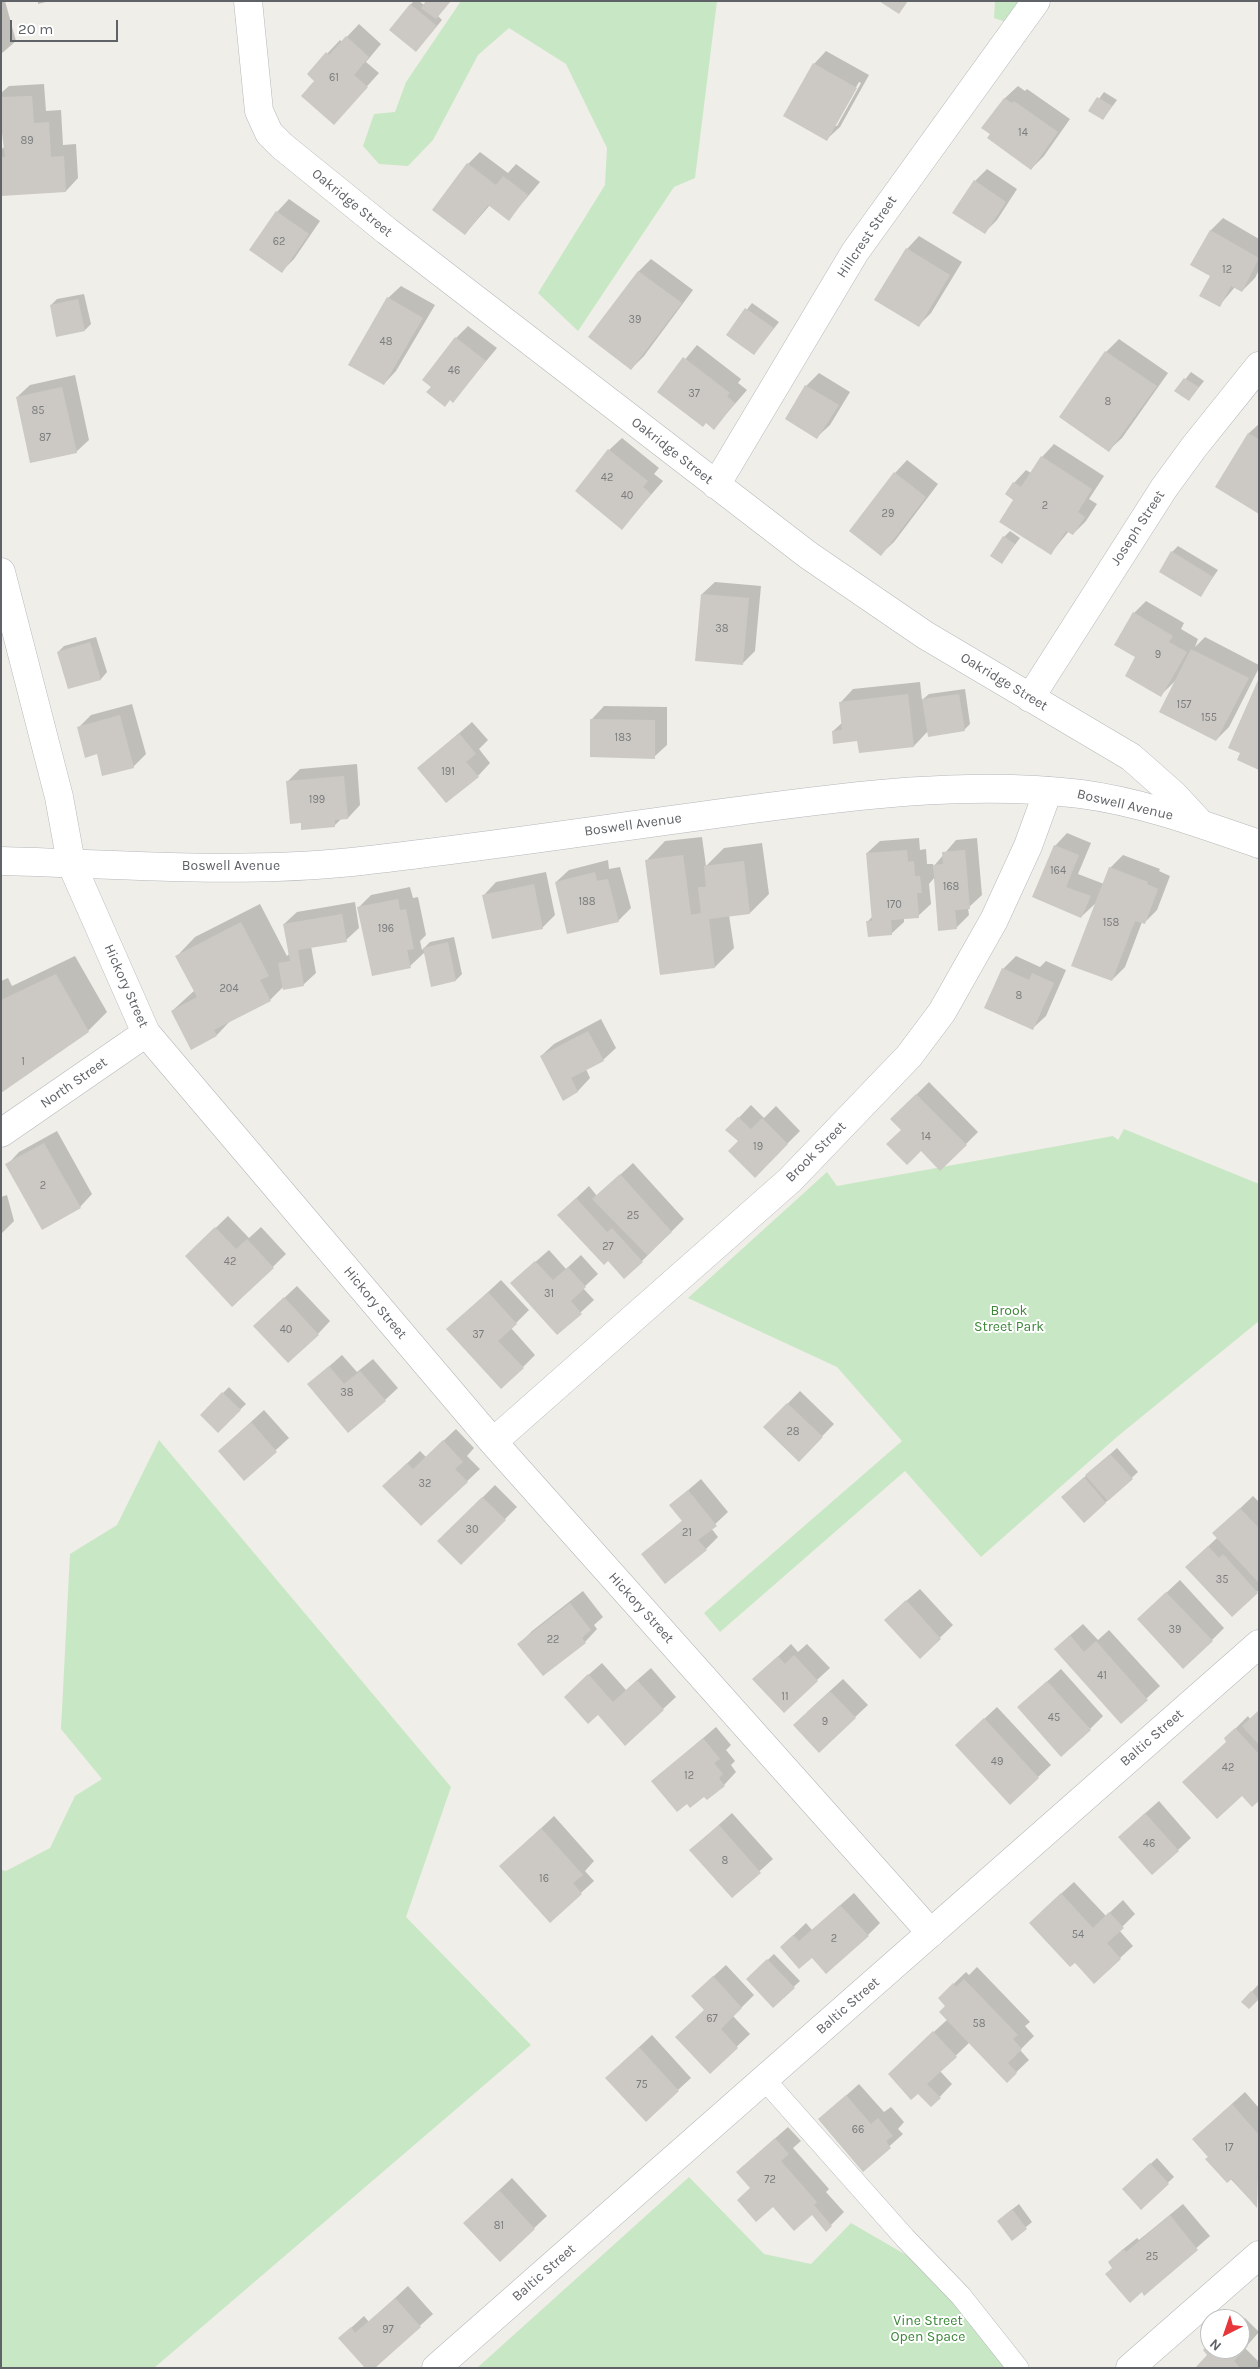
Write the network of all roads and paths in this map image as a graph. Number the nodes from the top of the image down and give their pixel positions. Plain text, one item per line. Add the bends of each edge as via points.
1 (248, 1) edge
2 (1036, 1) edge
3 (1257, 372) edge
4 (716, 485) junction
5 (1, 572) edge
6 (1030, 698) junction
7 (1048, 791) junction
8 (1200, 823) junction
9 (1259, 844) edge
10 (1, 861) edge
11 (71, 863) junction
12 (146, 1033) junction
13 (1, 1133) edge
14 (493, 1442) junction
15 (1259, 1644) edge
16 (931, 1932) junction
17 (764, 2080) junction
18 (1259, 2255) edge
19 (436, 2368) edge
20 (1018, 2368) edge
21 (1130, 2368) edge

1 - 4 street, Oakridge Street via 260,111 275,140 387,231
2 - 4 street, Hillcrest Street via 855,252
3 - 6 street, Joseph Street via 1164,488
4 - 6 street, Oakridge Street via 875,602
5 - 11 street, Hickory Street via 59,797
6 - 8 street, Oakridge Street via 1131,757
7 - 8 street, Boswell Avenue via 1106,799
7 - 11 street, Boswell Avenue via 940,791 800,803 348,862 221,868
7 - 14 street, Brook Street via 1028,846 994,920 942,1012 909,1056 790,1180
8 - 9 street, Boswell Avenue
10 - 11 street, Boswell Avenue
11 - 12 street, Hickory Street
12 - 13 street, North Street
12 - 14 street, Hickory Street
14 - 16 street, Hickory Street
15 - 16 street, Baltic Street
16 - 17 street, Baltic Street
17 - 19 street, Baltic Street
17 - 20 lane via 961,2296
18 - 21 street

